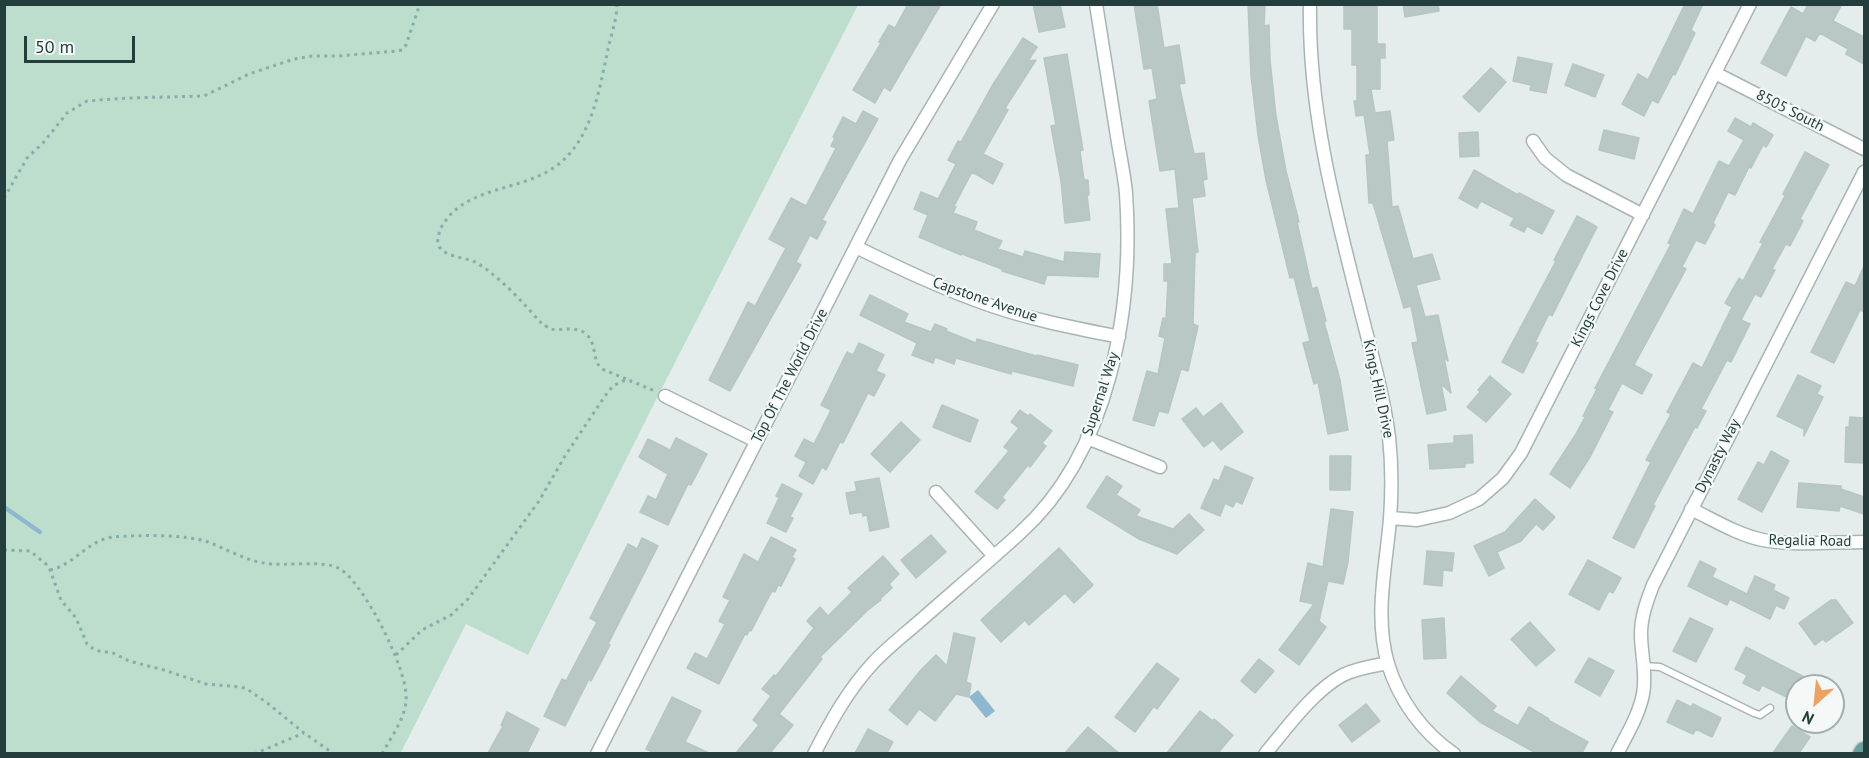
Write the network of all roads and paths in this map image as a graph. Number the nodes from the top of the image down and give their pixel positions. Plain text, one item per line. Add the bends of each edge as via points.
1 (420, 4) edge
2 (617, 4) edge
3 (993, 4) edge
4 (1096, 4) edge
5 (1310, 4) edge
6 (1750, 4) edge
7 (1715, 73) junction
8 (1533, 141) dead end
9 (1864, 149) edge
10 (1864, 172) edge
11 (4, 198) edge
12 (1643, 215) junction
13 (856, 247) junction
14 (1119, 337) junction
15 (631, 381) junction
16 (665, 396) joint
17 (1087, 438) junction
18 (756, 441) junction
19 (1160, 467) dead end
20 (936, 492) dead end
21 (1691, 509) junction
22 (1390, 518) junction
23 (1864, 542) edge
24 (4, 550) edge
25 (994, 556) junction
26 (50, 570) junction
27 (396, 655) junction
28 (1388, 663) junction
29 (1644, 666) junction
30 (1770, 708) dead end
31 (304, 734) junction
32 (254, 753) edge
33 (334, 753) edge
34 (382, 753) edge
35 (597, 753) edge
36 (814, 753) edge
37 (1264, 753) edge
38 (1454, 753) edge
39 (1617, 753) edge

1 - 11 path via 402,50 294,59 249,74 204,96 87,101 67,113 27,158
2 - 15 path via 598,97 588,124 568,157 553,168 462,205 447,218 438,242 444,251 471,260 492,273 542,324 585,333 598,366
3 - 13 street, Top Of The World Drive via 900,160
4 - 14 street, Supernal Way via 1126,191 1126,289
5 - 22 street, Kings Hill Drive via 1322,148 1383,400 1391,479
6 - 7 street, Kings Cove Drive
7 - 9 street, 8505 South
7 - 12 street, Kings Cove Drive
8 - 12 street via 1545,158 1566,175
10 - 21 street, Dynasty Way
12 - 22 street, Kings Cove Drive via 1521,453 1503,478 1479,499 1449,513 1417,520
13 - 14 street, Capstone Avenue via 936,285 993,306
13 - 18 street, Top Of The World Drive
14 - 17 street, Supernal Way
15 - 16 path
15 - 27 path via 613,386 605,396 539,501 468,599 451,615 422,630
16 - 18 street
17 - 19 street
17 - 25 street, Supernal Way via 1049,503
18 - 35 street, Top Of The World Drive
20 - 25 street
21 - 23 street, Regalia Road via 1763,540
21 - 29 street, Dynasty Way via 1643,610
22 - 28 street, Kings Hill Drive via 1382,598 1382,631
24 - 26 path via 30,551
25 - 36 street, Supernal Way via 874,662 841,704
26 - 27 path via 69,563 101,540 114,537 189,538 261,563 331,565 354,582
26 - 31 path via 61,600 76,618 90,647 206,684 247,689
27 - 34 path via 407,691 406,704
28 - 37 street via 1345,674 1329,684
28 - 38 street, Kings Hill Drive via 1401,695 1420,723
29 - 30 lane via 1660,667 1760,715
29 - 39 street, Dynasty Way via 1638,711
31 - 32 path
31 - 33 path

